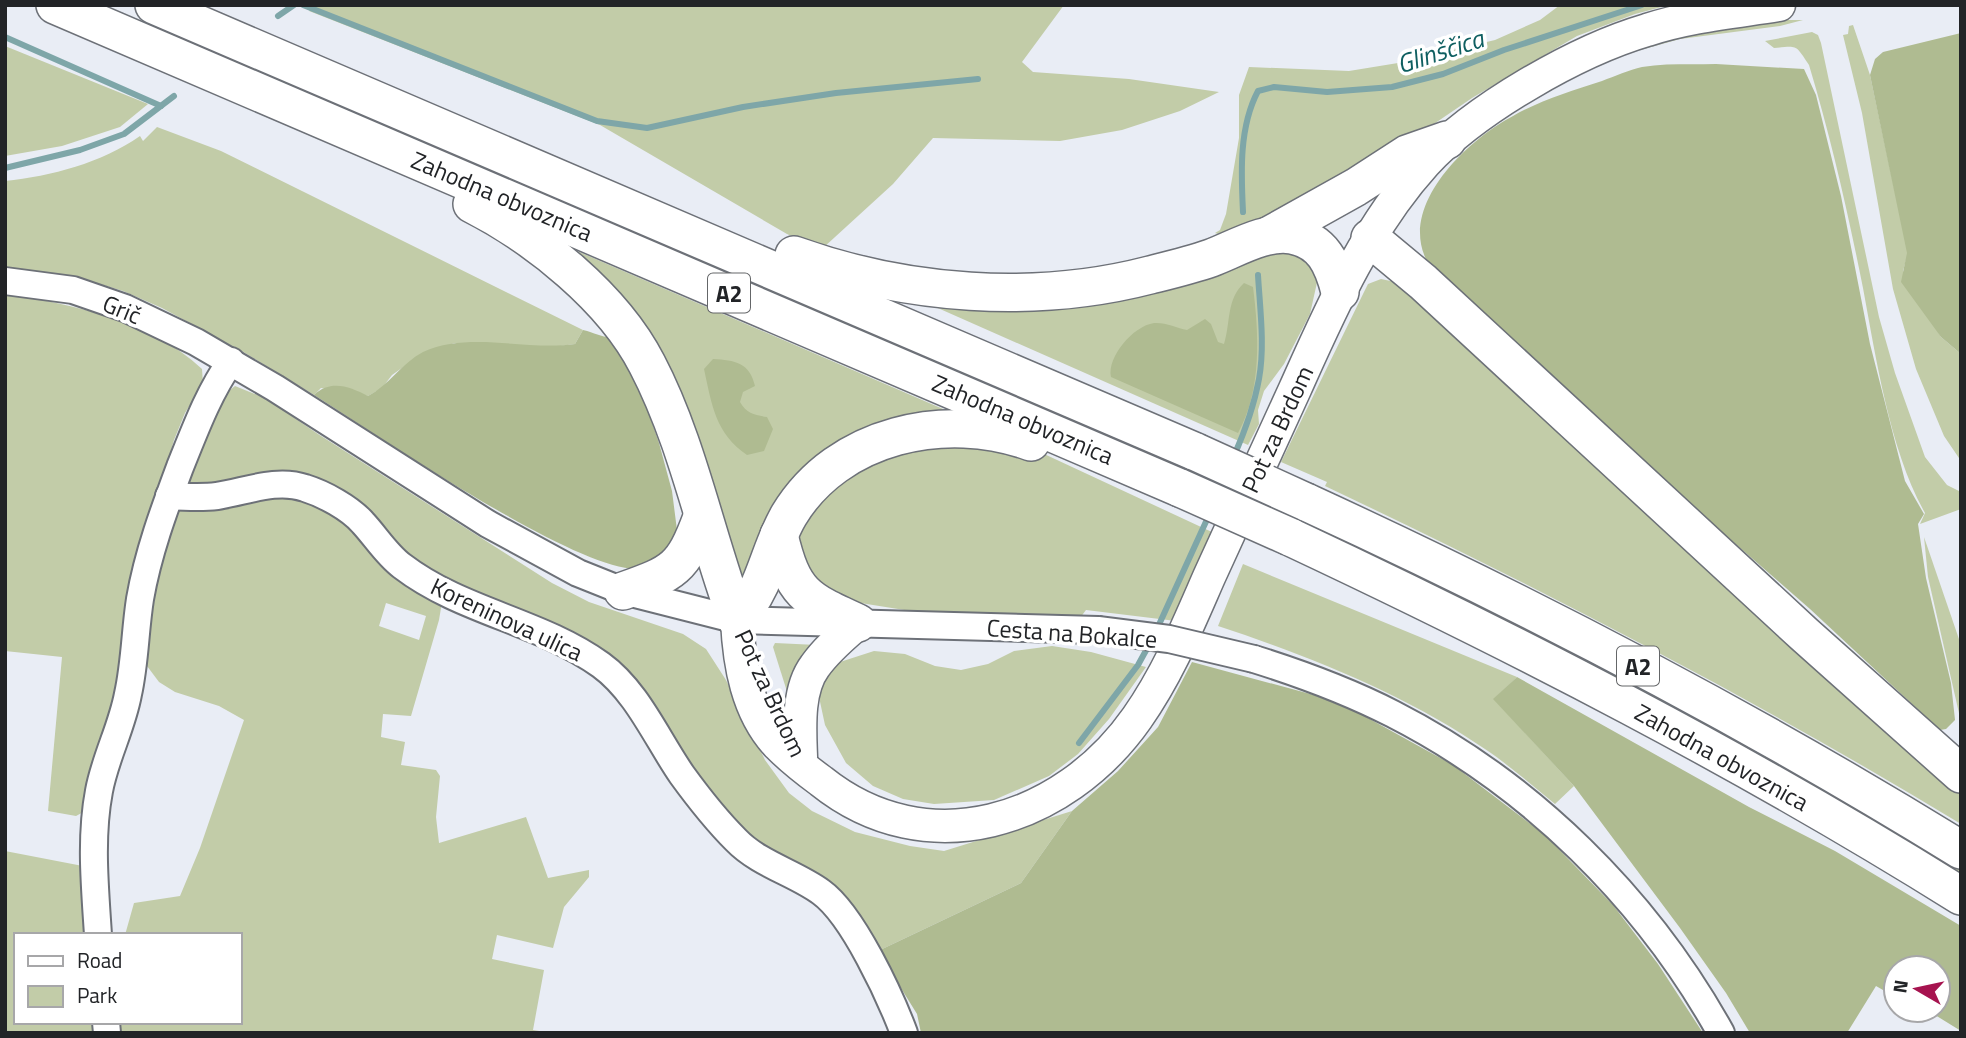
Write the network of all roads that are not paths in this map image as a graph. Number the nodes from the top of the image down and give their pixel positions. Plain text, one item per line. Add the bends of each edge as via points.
1 (55, 5) edge
2 (154, 5) edge
3 (1779, 5) edge
4 (1447, 140) junction
5 (375, 141) junction
6 (629, 208) junction
7 (1270, 235) junction
8 (1370, 238) junction
9 (5, 281) edge
10 (1340, 292) junction
11 (231, 361) junction
12 (1083, 445) junction
13 (169, 496) junction
14 (702, 517) junction
15 (779, 535) junction
16 (623, 591) junction
17 (737, 620) junction
18 (858, 623) junction
19 (804, 764) junction
20 (1961, 774) edge
21 (1961, 850) edge
22 (1961, 896) edge
23 (98, 933) edge
24 (904, 1033) edge
25 (1721, 1033) edge

1 - 5 highway, Zahodna obvoznica / A2
2 - 6 highway, Zahodna obvoznica / A2
3 - 4 main road, Pot za Brdom via 1648,29 1613,42 1508,97
4 - 7 highway via 1407,154
4 - 8 main road, Pot za Brdom via 1422,166
5 - 12 highway, Zahodna obvoznica / A2
5 - 14 highway via 421,180 514,229 616,317 646,362 662,397
6 - 7 highway via 685,214 864,276 984,291 1046,291 1126,280 1208,259
6 - 21 highway, Zahodna obvoznica / A2, bridge via 1196,452 1440,565 1754,729
7 - 10 highway via 1290,234 1317,247 1334,267
8 - 10 main road, Pot za Brdom
8 - 20 highway
9 - 11 street, Grič via 73,290 125,308
10 - 19 main road, Pot za Brdom via 1172,658 1137,718 1086,773 1021,812 990,822 946,827 887,817 864,807 833,791
11 - 13 street via 209,395
11 - 16 street, Grič via 488,524 578,573
12 - 15 highway via 1042,446 1002,433 957,428 900,435 859,451 831,469 798,502
12 - 22 highway, Zahodna obvoznica / A2, bridge via 1290,537 1540,658 1790,794
13 - 23 street via 140,600 128,698 98,793 94,839
13 - 24 street, Koreninova ulica via 216,496 285,484 304,487 361,520 401,566 440,590 529,625 602,666 623,686 683,776 737,842 823,894 845,919 883,983
14 - 16 highway via 690,549 673,570
14 - 17 highway
15 - 17 highway via 759,587
15 - 18 highway via 799,589 811,600
16 - 17 street, Cesta na Bokalce
17 - 18 street, Cesta na Bokalce
17 - 19 main road, Pot za Brdom
18 - 19 main road via 810,674 801,720
18 - 25 street, Cesta na Bokalce, bridge via 1098,630 1169,639 1254,659 1334,687 1392,714 1451,747 1553,824 1619,891 1674,960

